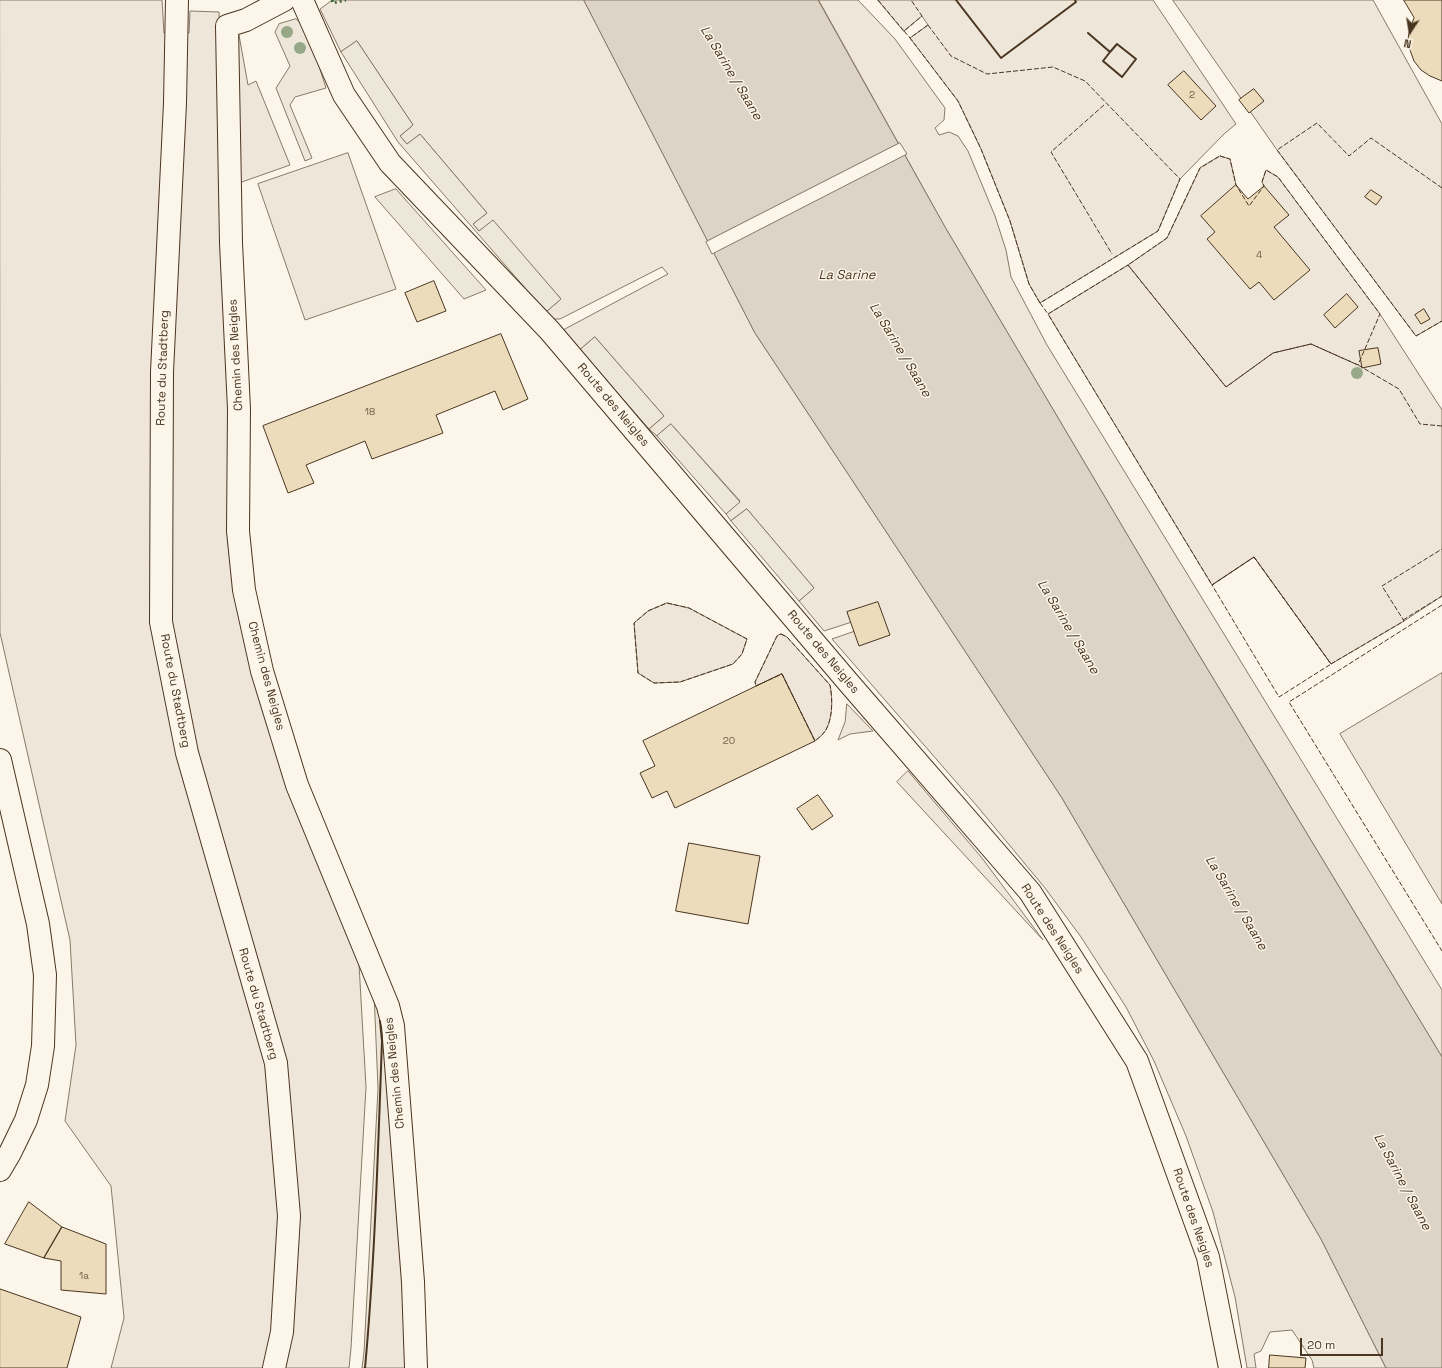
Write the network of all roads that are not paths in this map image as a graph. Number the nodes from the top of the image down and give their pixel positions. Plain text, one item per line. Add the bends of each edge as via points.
1 (177, 0) edge
2 (284, 0) edge
3 (302, 0) edge
4 (0, 760) edge
5 (0, 1170) edge
6 (274, 1368) edge
7 (416, 1368) edge
8 (1230, 1368) edge

1 - 6 street, Route du Stadtberg via 175,103 162,372 161,622 187,753 276,1063 289,1216 282,1332
2 - 7 street, Chemin des Neigles via 246,20 227,26 231,243 239,409 238,531 244,590 262,671 298,785 388,1006 393,1026
3 - 8 street, Route des Neigles via 344,95 390,163 550,331 1030,892 1137,1061 1208,1258
4 - 5 street via 38,924 45,990 43,1046 37,1085 26,1120

